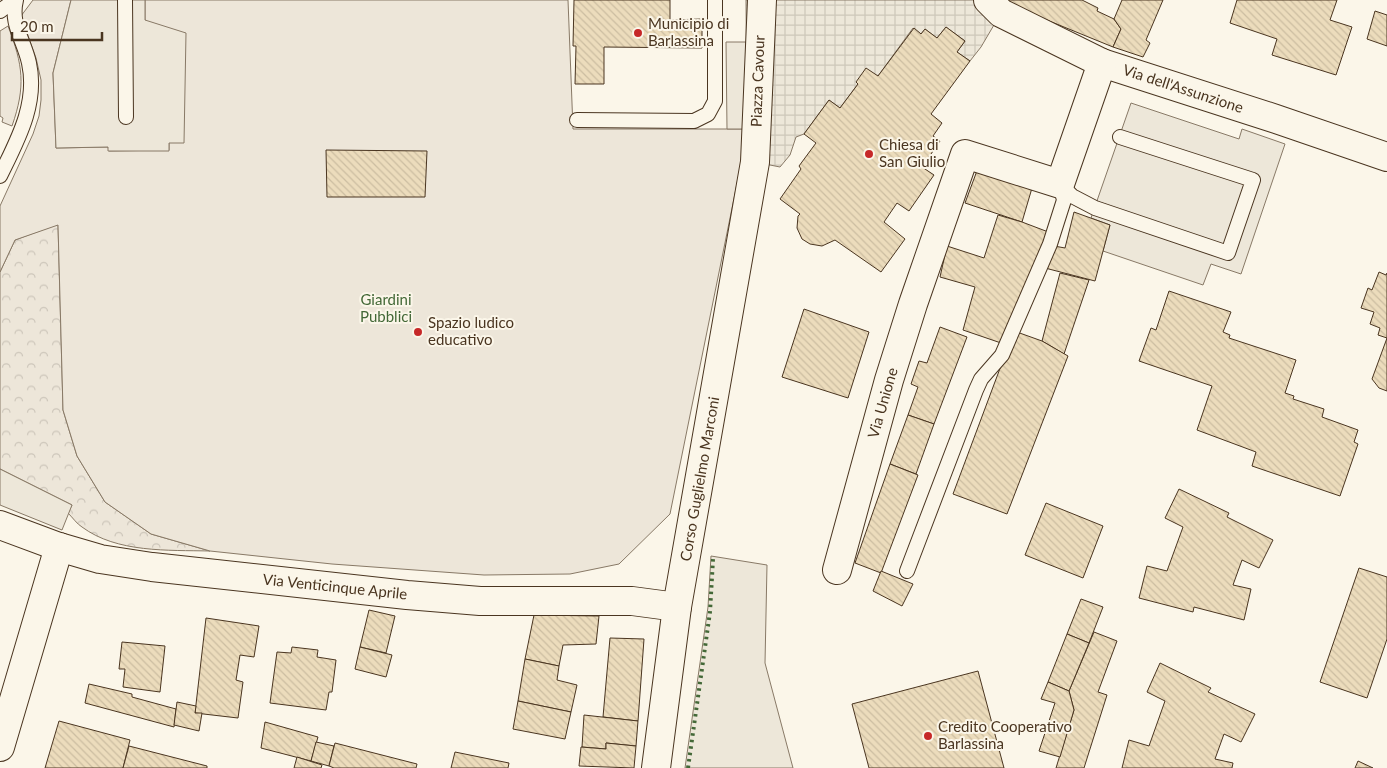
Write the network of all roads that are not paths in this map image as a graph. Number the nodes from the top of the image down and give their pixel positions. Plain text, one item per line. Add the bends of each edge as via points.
1 (16, 0) edge
2 (125, 0) edge
3 (715, 0) edge
4 (762, 0) edge
5 (988, 0) edge
6 (0, 11) edge
7 (1102, 63) junction
8 (126, 116) dead end
9 (577, 120) dead end
10 (1120, 137) dead end
11 (1387, 157) edge
12 (755, 162) joint
13 (0, 176) edge
14 (1060, 184) junction
15 (0, 525) edge
16 (59, 547) junction
17 (837, 570) dead end
18 (907, 570) dead end
19 (677, 607) junction
20 (0, 748) edge
21 (656, 768) edge

1 - 6 lane
1 - 13 lane via 14,21 32,81 27,115
2 - 8 lane
3 - 9 lane via 715,101 708,114 694,121
4 - 12 street, Piazza Cavour
5 - 7 street, Via dell'Assunzione via 1001,13
7 - 11 street, Via dell'Assunzione
7 - 14 street
10 - 14 lane via 1253,180 1228,253 1095,208 1072,196
12 - 19 street, Corso Guglielmo Marconi
14 - 17 street, Via Unione via 965,154 889,380
14 - 18 lane via 1064,200 1050,244 1002,355 981,379 976,390
15 - 16 street, Via Venticinque Aprile
16 - 19 street, Via Venticinque Aprile via 100,559 152,567 407,595 480,601 632,601
16 - 20 street
19 - 21 street, Corso Guglielmo Marconi

